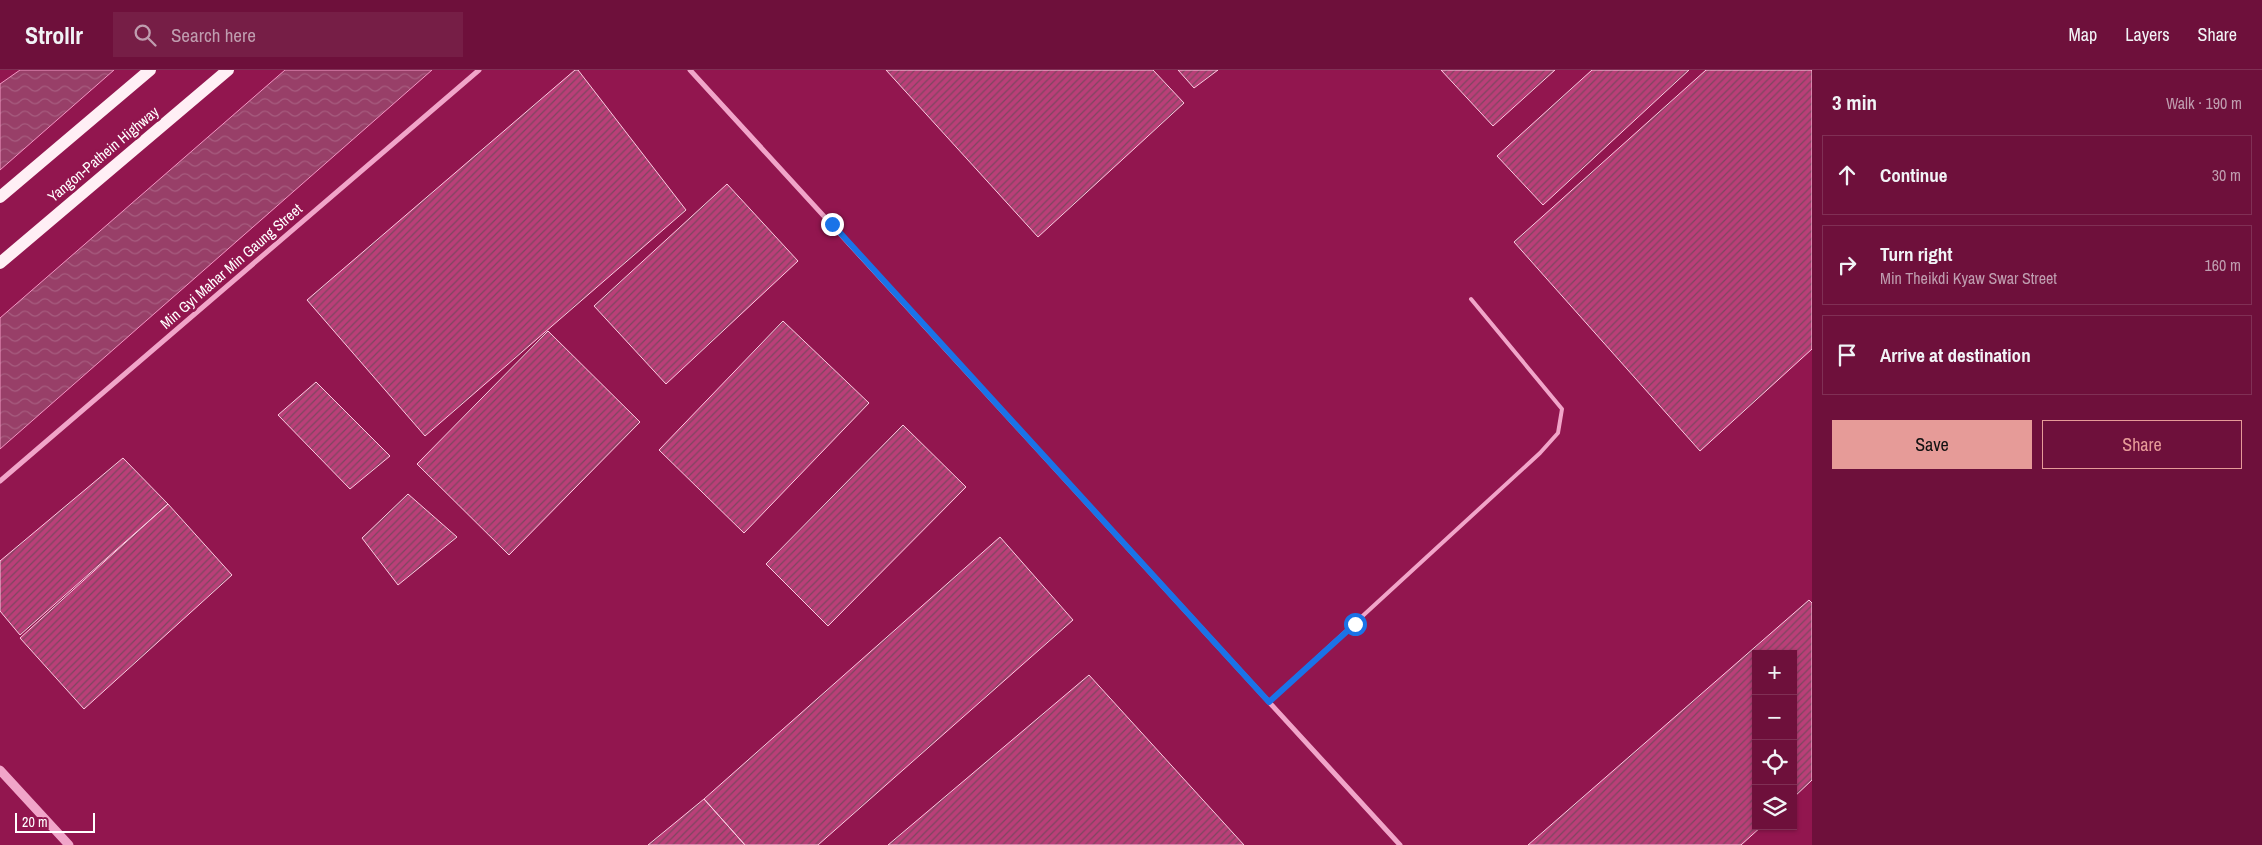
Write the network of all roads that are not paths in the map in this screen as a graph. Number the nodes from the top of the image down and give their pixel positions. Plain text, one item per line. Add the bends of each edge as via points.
1 (150, 70) edge
2 (228, 70) edge
3 (478, 70) edge
4 (690, 70) edge
5 (0, 197) edge
6 (0, 263) edge
7 (1471, 299) dead end
8 (0, 481) edge
9 (1269, 702) junction
10 (0, 770) edge
11 (68, 845) edge
12 (1400, 845) edge

1 - 5 main road
2 - 6 main road, Yangon-Pathein Highway
3 - 8 street, Min Gyi Mahar Min Gaung Street
4 - 9 street
7 - 9 lane via 1562,409 1558,433
9 - 12 street
10 - 11 street

